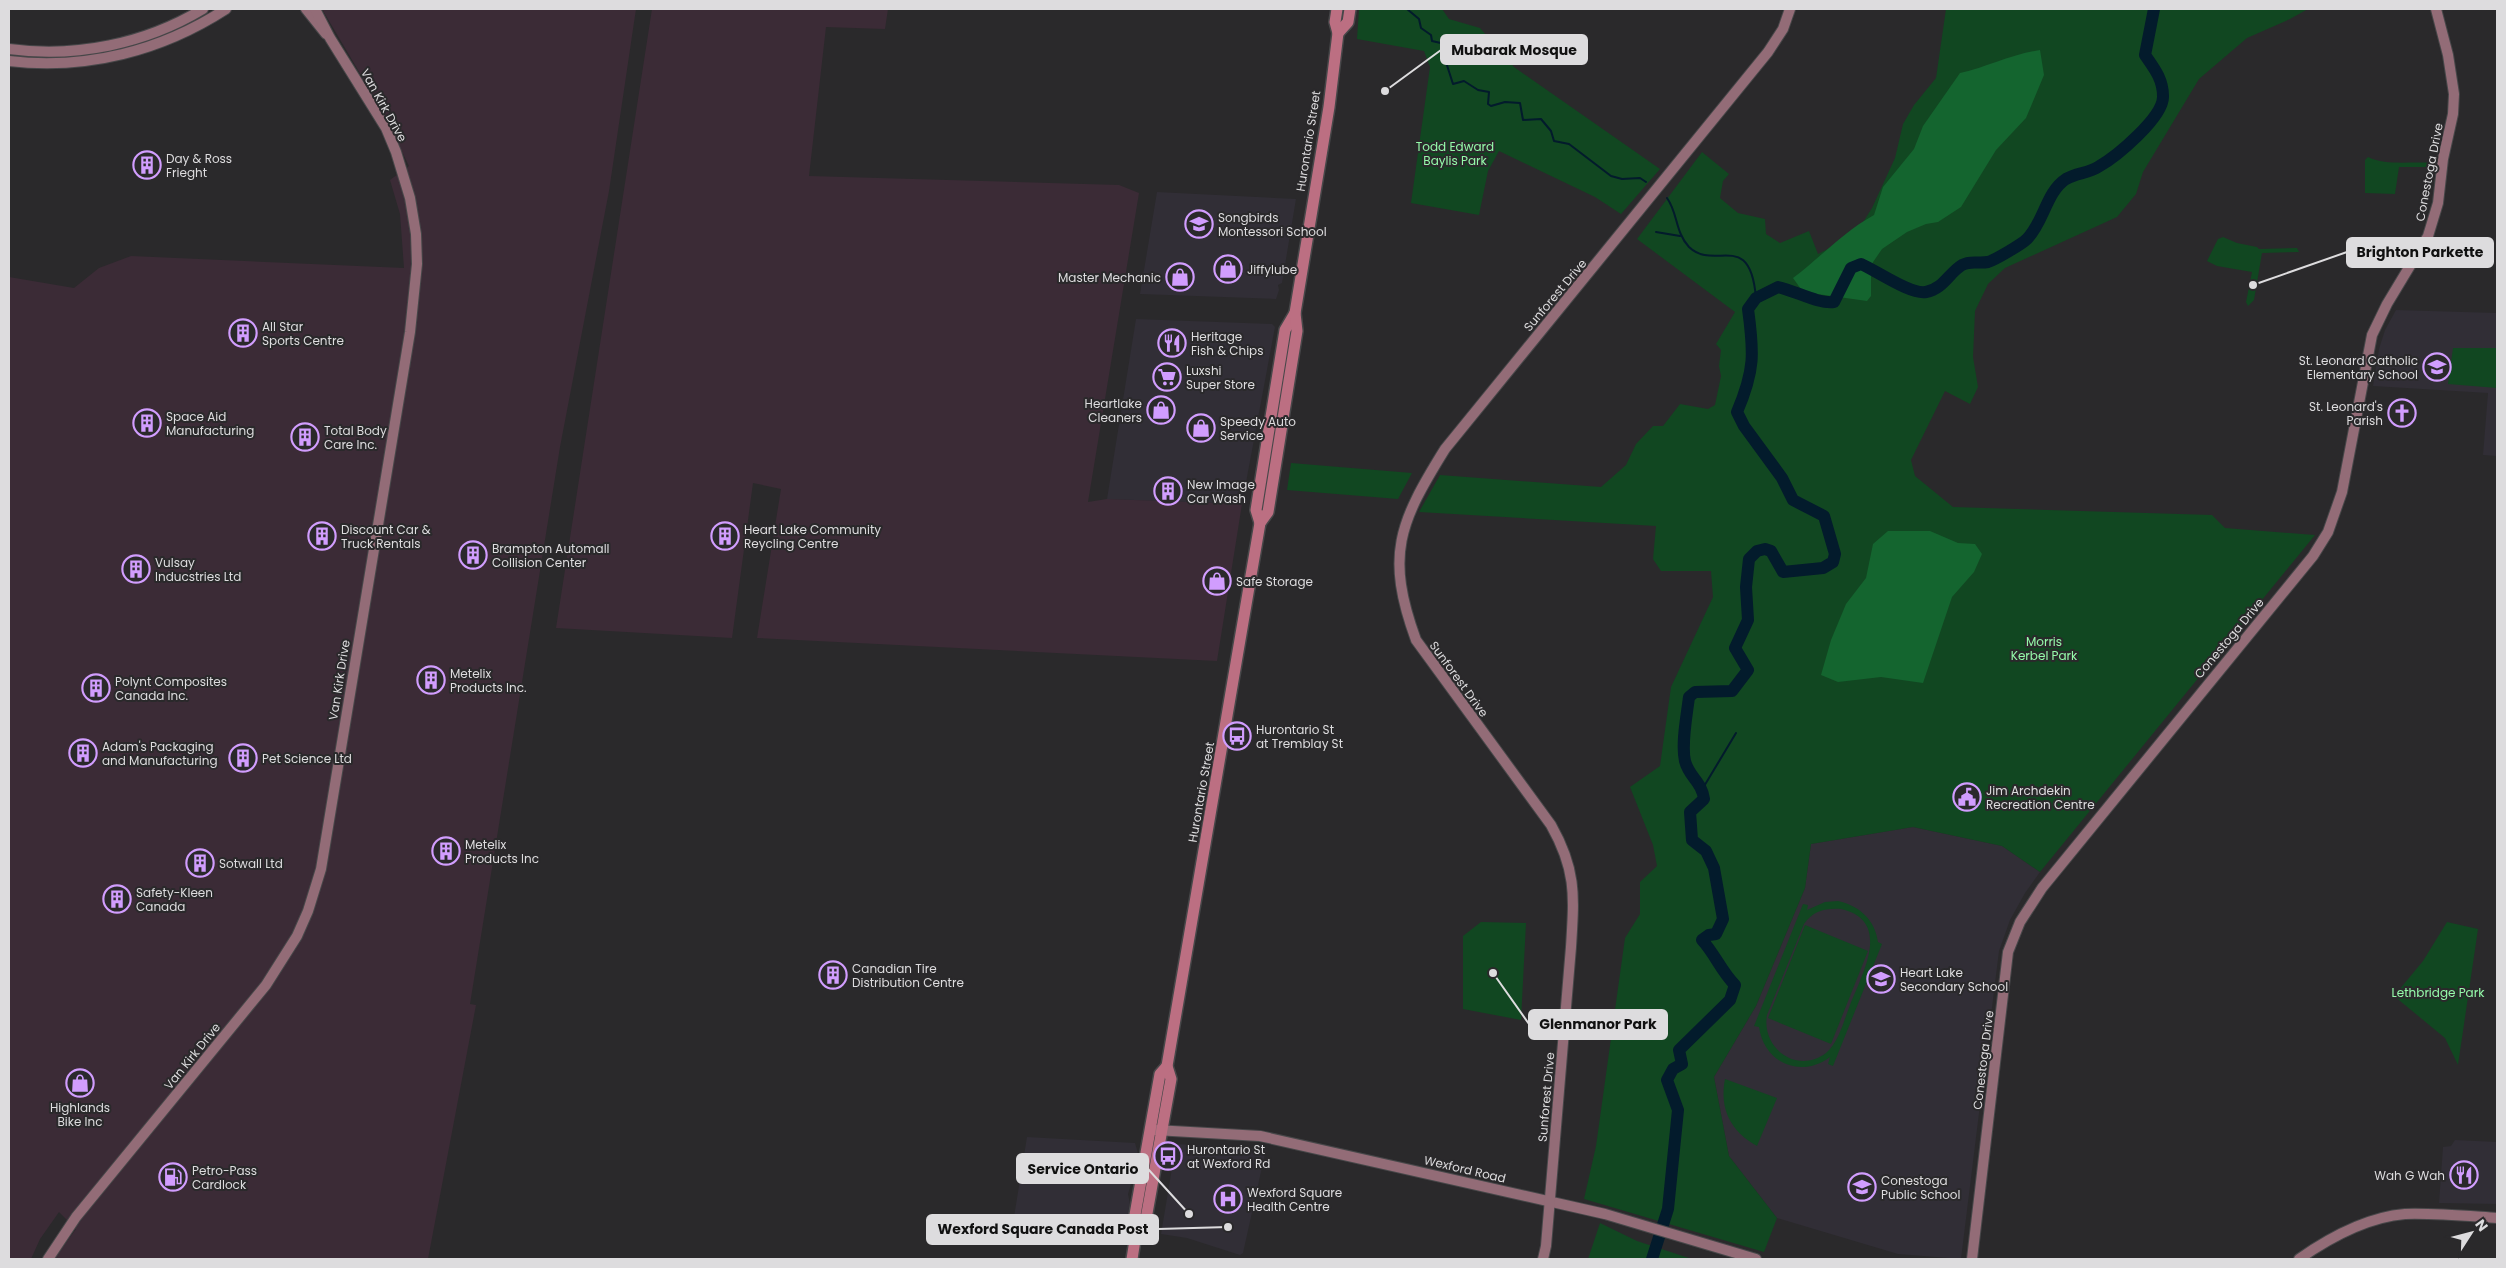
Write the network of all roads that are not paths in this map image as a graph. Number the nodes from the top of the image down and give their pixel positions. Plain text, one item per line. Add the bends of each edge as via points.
1 (204, 9) edge
2 (226, 9) edge
3 (306, 9) edge
4 (315, 9) edge
5 (1337, 9) edge
6 (1350, 9) edge
7 (1790, 9) edge
8 (2436, 9) edge
9 (1338, 34) junction
10 (330, 38) junction
11 (9, 48) edge
12 (9, 61) edge
13 (1167, 1066) junction
14 (1150, 1130) junction
15 (1162, 1131) junction
16 (1548, 1201) junction
17 (2497, 1218) edge
18 (1136, 1240) junction
19 (48, 1259) edge
20 (1132, 1259) edge
21 (1543, 1259) edge
22 (1756, 1259) edge
23 (1972, 1259) edge
24 (2299, 1259) edge

1 - 11 street via 158,31 106,46 66,51
2 - 12 street via 179,36 130,53 71,63
3 - 10 street, Van Kirk Drive
4 - 10 street, Van Kirk Drive
5 - 9 main road, Hurontario Street via 1335,22
6 - 9 main road, Hurontario Street via 1348,22
7 - 16 street, Sunforest Drive via 1783,29 1768,52 1445,449 1410,508 1401,542 1399,572 1405,610 1416,640 1551,825 1563,846 1572,876 1571,947
8 - 23 street, Conestoga Drive via 2454,94 2438,203 2428,236 2372,335 2338,507 2313,556 2028,906 2008,952
9 - 13 main road, Hurontario Street via 1295,313 1285,330 1256,510 1260,523
10 - 19 street, Van Kirk Drive via 374,106 396,152 410,198 417,264 410,332 318,882 297,936 266,985 76,1217
13 - 14 main road, Hurontario Street via 1160,1074
13 - 15 main road, Hurontario Street via 1171,1079
14 - 15 street, Wexford Road
14 - 18 main road, Hurontario Street via 1133,1226
15 - 16 street, Wexford Road via 1260,1136
15 - 18 main road, Hurontario Street via 1144,1230
16 - 21 street, Sunforest Drive
16 - 22 street, Wexford Road via 1626,1220
17 - 24 street via 2403,1214 2362,1225
18 - 20 main road, Hurontario Street

